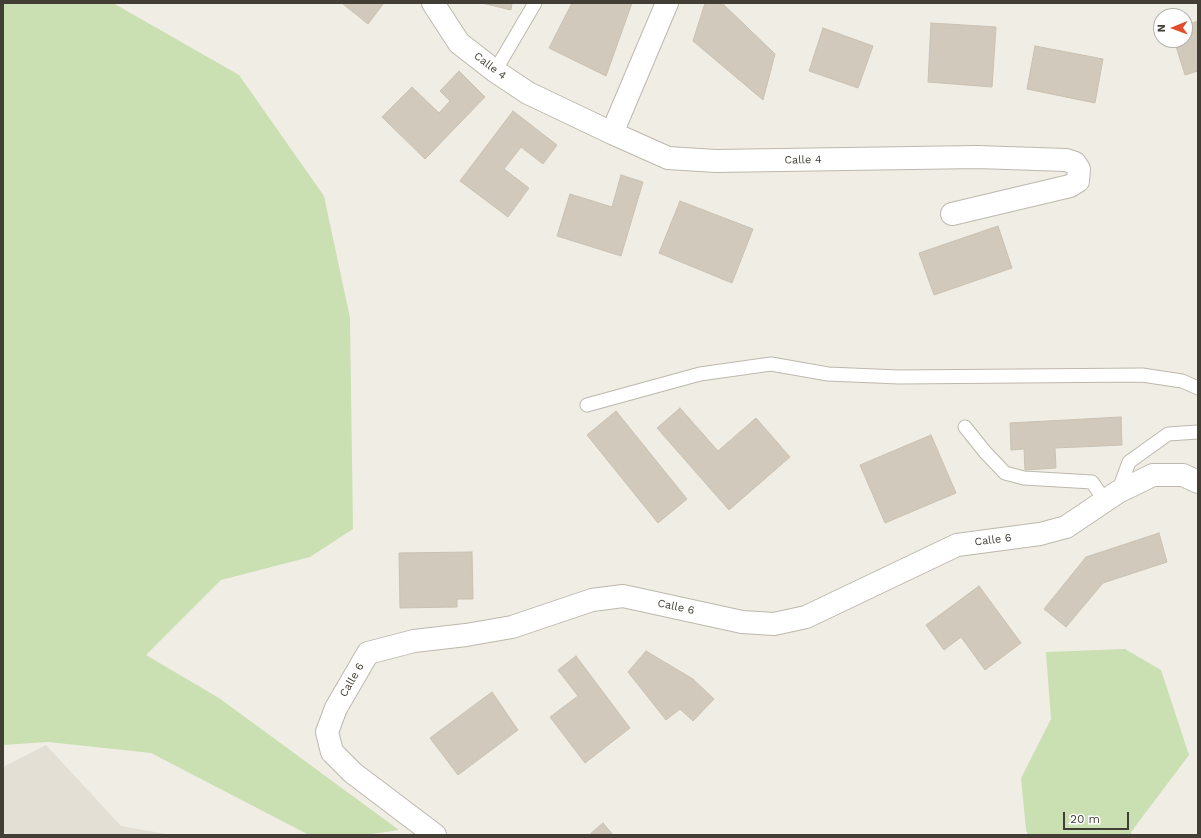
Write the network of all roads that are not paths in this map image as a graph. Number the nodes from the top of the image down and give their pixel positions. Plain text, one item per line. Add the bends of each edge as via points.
1 (433, 3) edge
2 (535, 3) edge
3 (666, 3) edge
4 (495, 72) junction
5 (612, 133) junction
6 (952, 214) dead end
7 (1198, 388) edge
8 (587, 405) dead end
9 (965, 427) dead end
10 (1198, 432) edge
11 (1198, 482) edge
12 (1111, 496) junction
13 (435, 835) edge

1 - 4 street, Calle 4 via 459,43
2 - 4 lane
3 - 5 street
4 - 5 street, Calle 4 via 528,94
5 - 6 street, Calle 4 via 668,158 716,161 977,157 1066,160 1075,163 1079,169 1078,181 1070,186
7 - 8 lane via 1182,381 1142,375 899,377 828,374 771,364 700,374
9 - 12 lane via 1005,473 1024,478 1092,482
10 - 12 lane via 1168,434 1129,462
11 - 12 street, Calle 6 via 1183,474 1153,475
12 - 13 street, Calle 6 via 1066,527 1040,534 957,545 806,617 774,624 742,622 623,596 592,600 512,626 414,641 368,653 336,708 327,732 332,752 353,773

